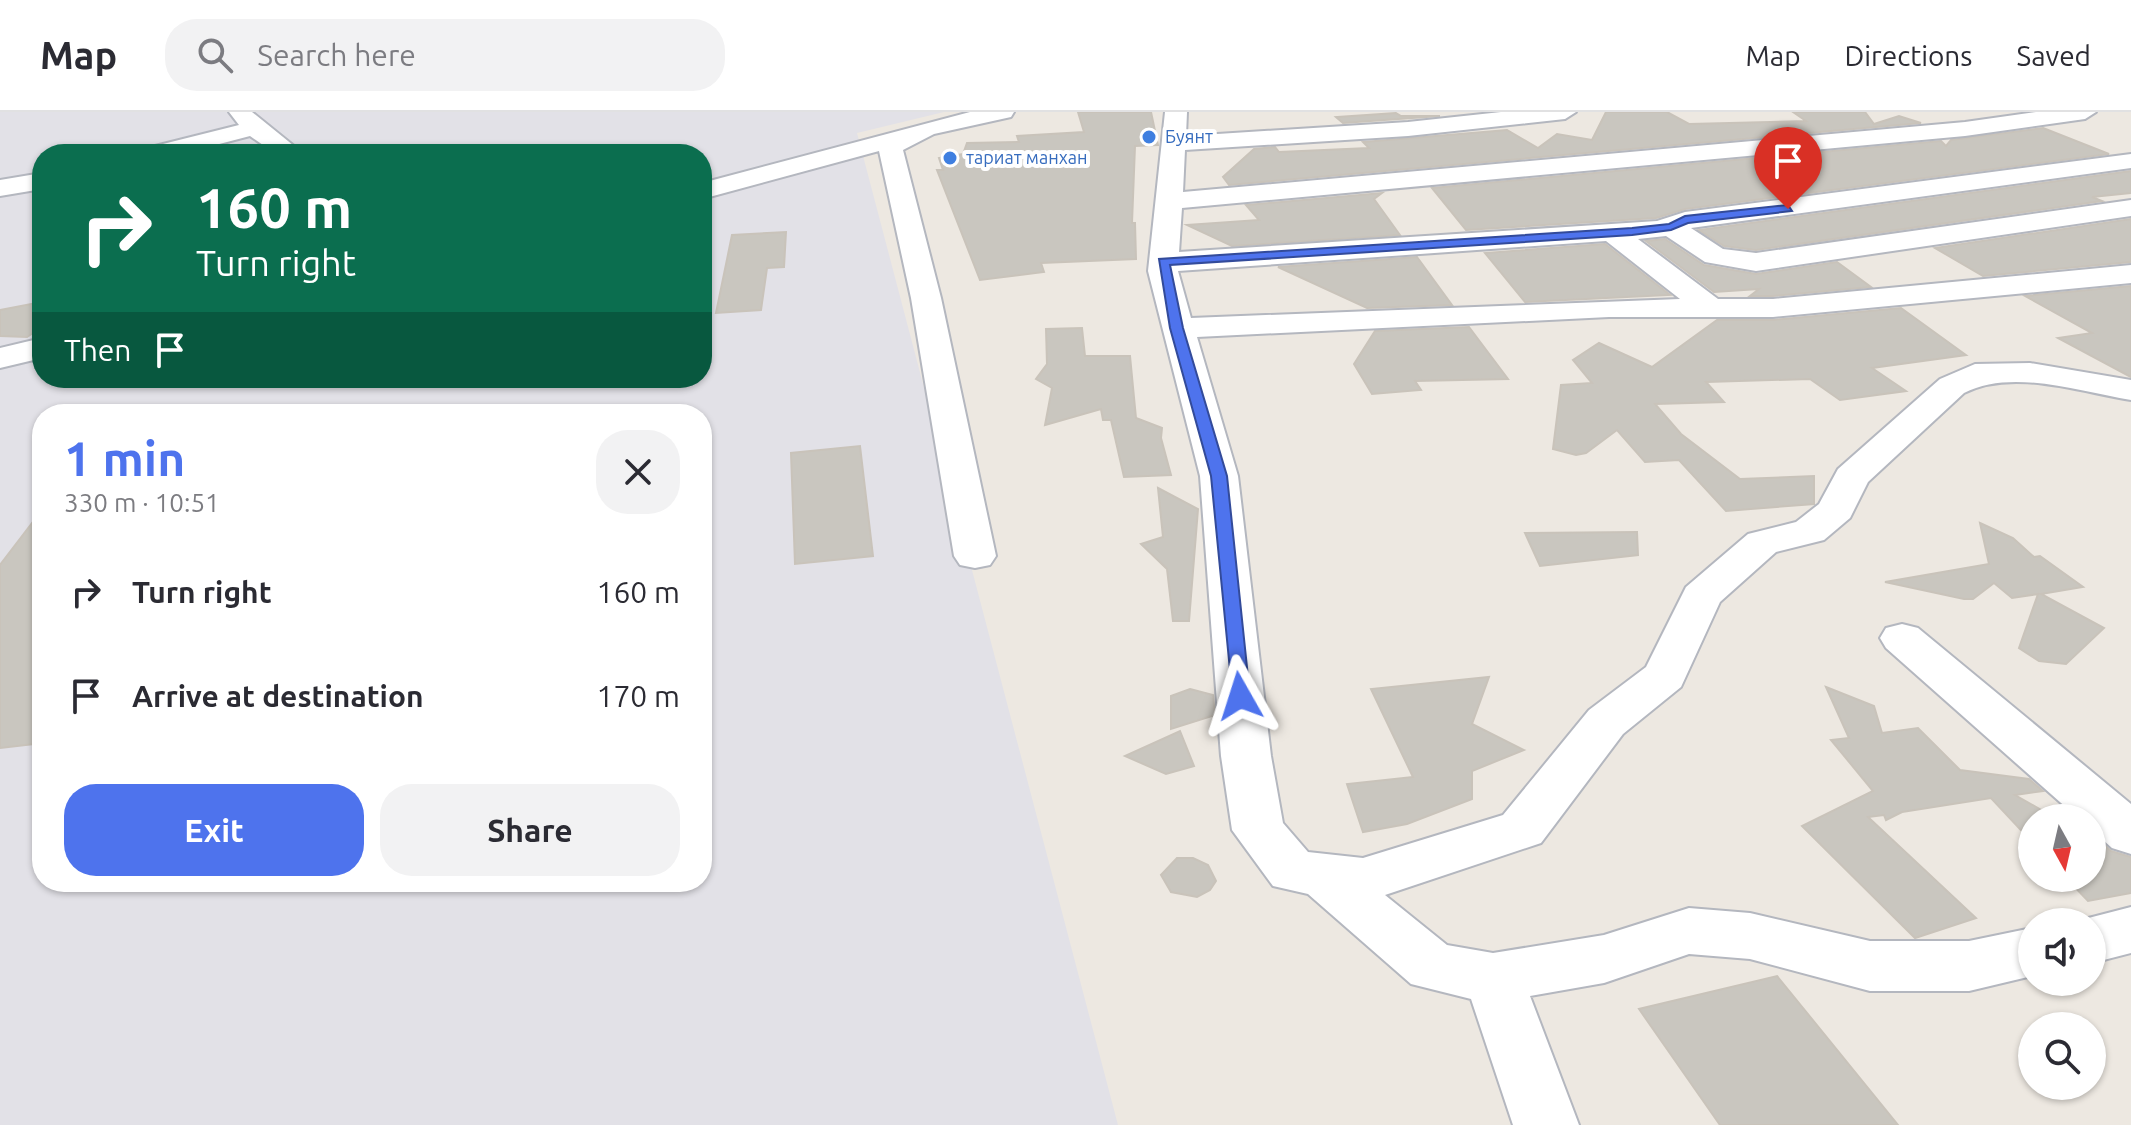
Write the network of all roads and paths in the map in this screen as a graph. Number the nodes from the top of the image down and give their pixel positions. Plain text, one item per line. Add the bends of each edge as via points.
1 (1003, 112) edge
2 (1565, 112) edge
3 (2085, 112) edge
4 (1467, 117) edge
5 (247, 120) edge
6 (1175, 128) edge
7 (897, 139) junction
8 (180, 144) edge
9 (279, 144) edge
10 (2131, 161) edge
11 (32, 183) edge
12 (0, 188) edge
13 (712, 188) edge
14 (1168, 201) junction
15 (2131, 208) edge
16 (1671, 227) junction
17 (1613, 233) junction
18 (1163, 262) junction
19 (2131, 274) edge
20 (1711, 308) junction
21 (1176, 328) junction
22 (32, 350) edge
23 (0, 358) edge
24 (2131, 390) edge
25 (975, 556) dead end
26 (1902, 638) dead end
27 (2131, 834) edge
28 (1321, 874) junction
29 (2131, 930) edge
30 (2106, 936) edge
31 (2018, 955) edge
32 (1493, 978) junction
33 (1546, 1125) edge

1 - 7 street
2 - 4 street
3 - 14 street via 1950,131
4 - 6 street
5 - 8 street
5 - 9 street
6 - 14 street
7 - 13 street
7 - 25 street via 891,149 926,298
10 - 16 street via 1685,220
11 - 12 street
14 - 18 street
15 - 16 street via 1756,262 1715,256
16 - 17 street
17 - 18 street
17 - 20 street
18 - 21 street
19 - 20 street via 1773,308
20 - 21 street
21 - 28 street via 1219,476 1258,830 1292,871
22 - 23 street
24 - 28 street via 2030,373 1975,374 1952,386 1851,477 1836,510 1810,531 1762,543 1701,596 1665,676 1606,722 1522,829 1363,880
26 - 27 street
28 - 32 street via 1432,967
29 - 30 street
31 - 32 street via 1969,966 1870,966 1750,936 1689,931 1604,959
32 - 33 street

